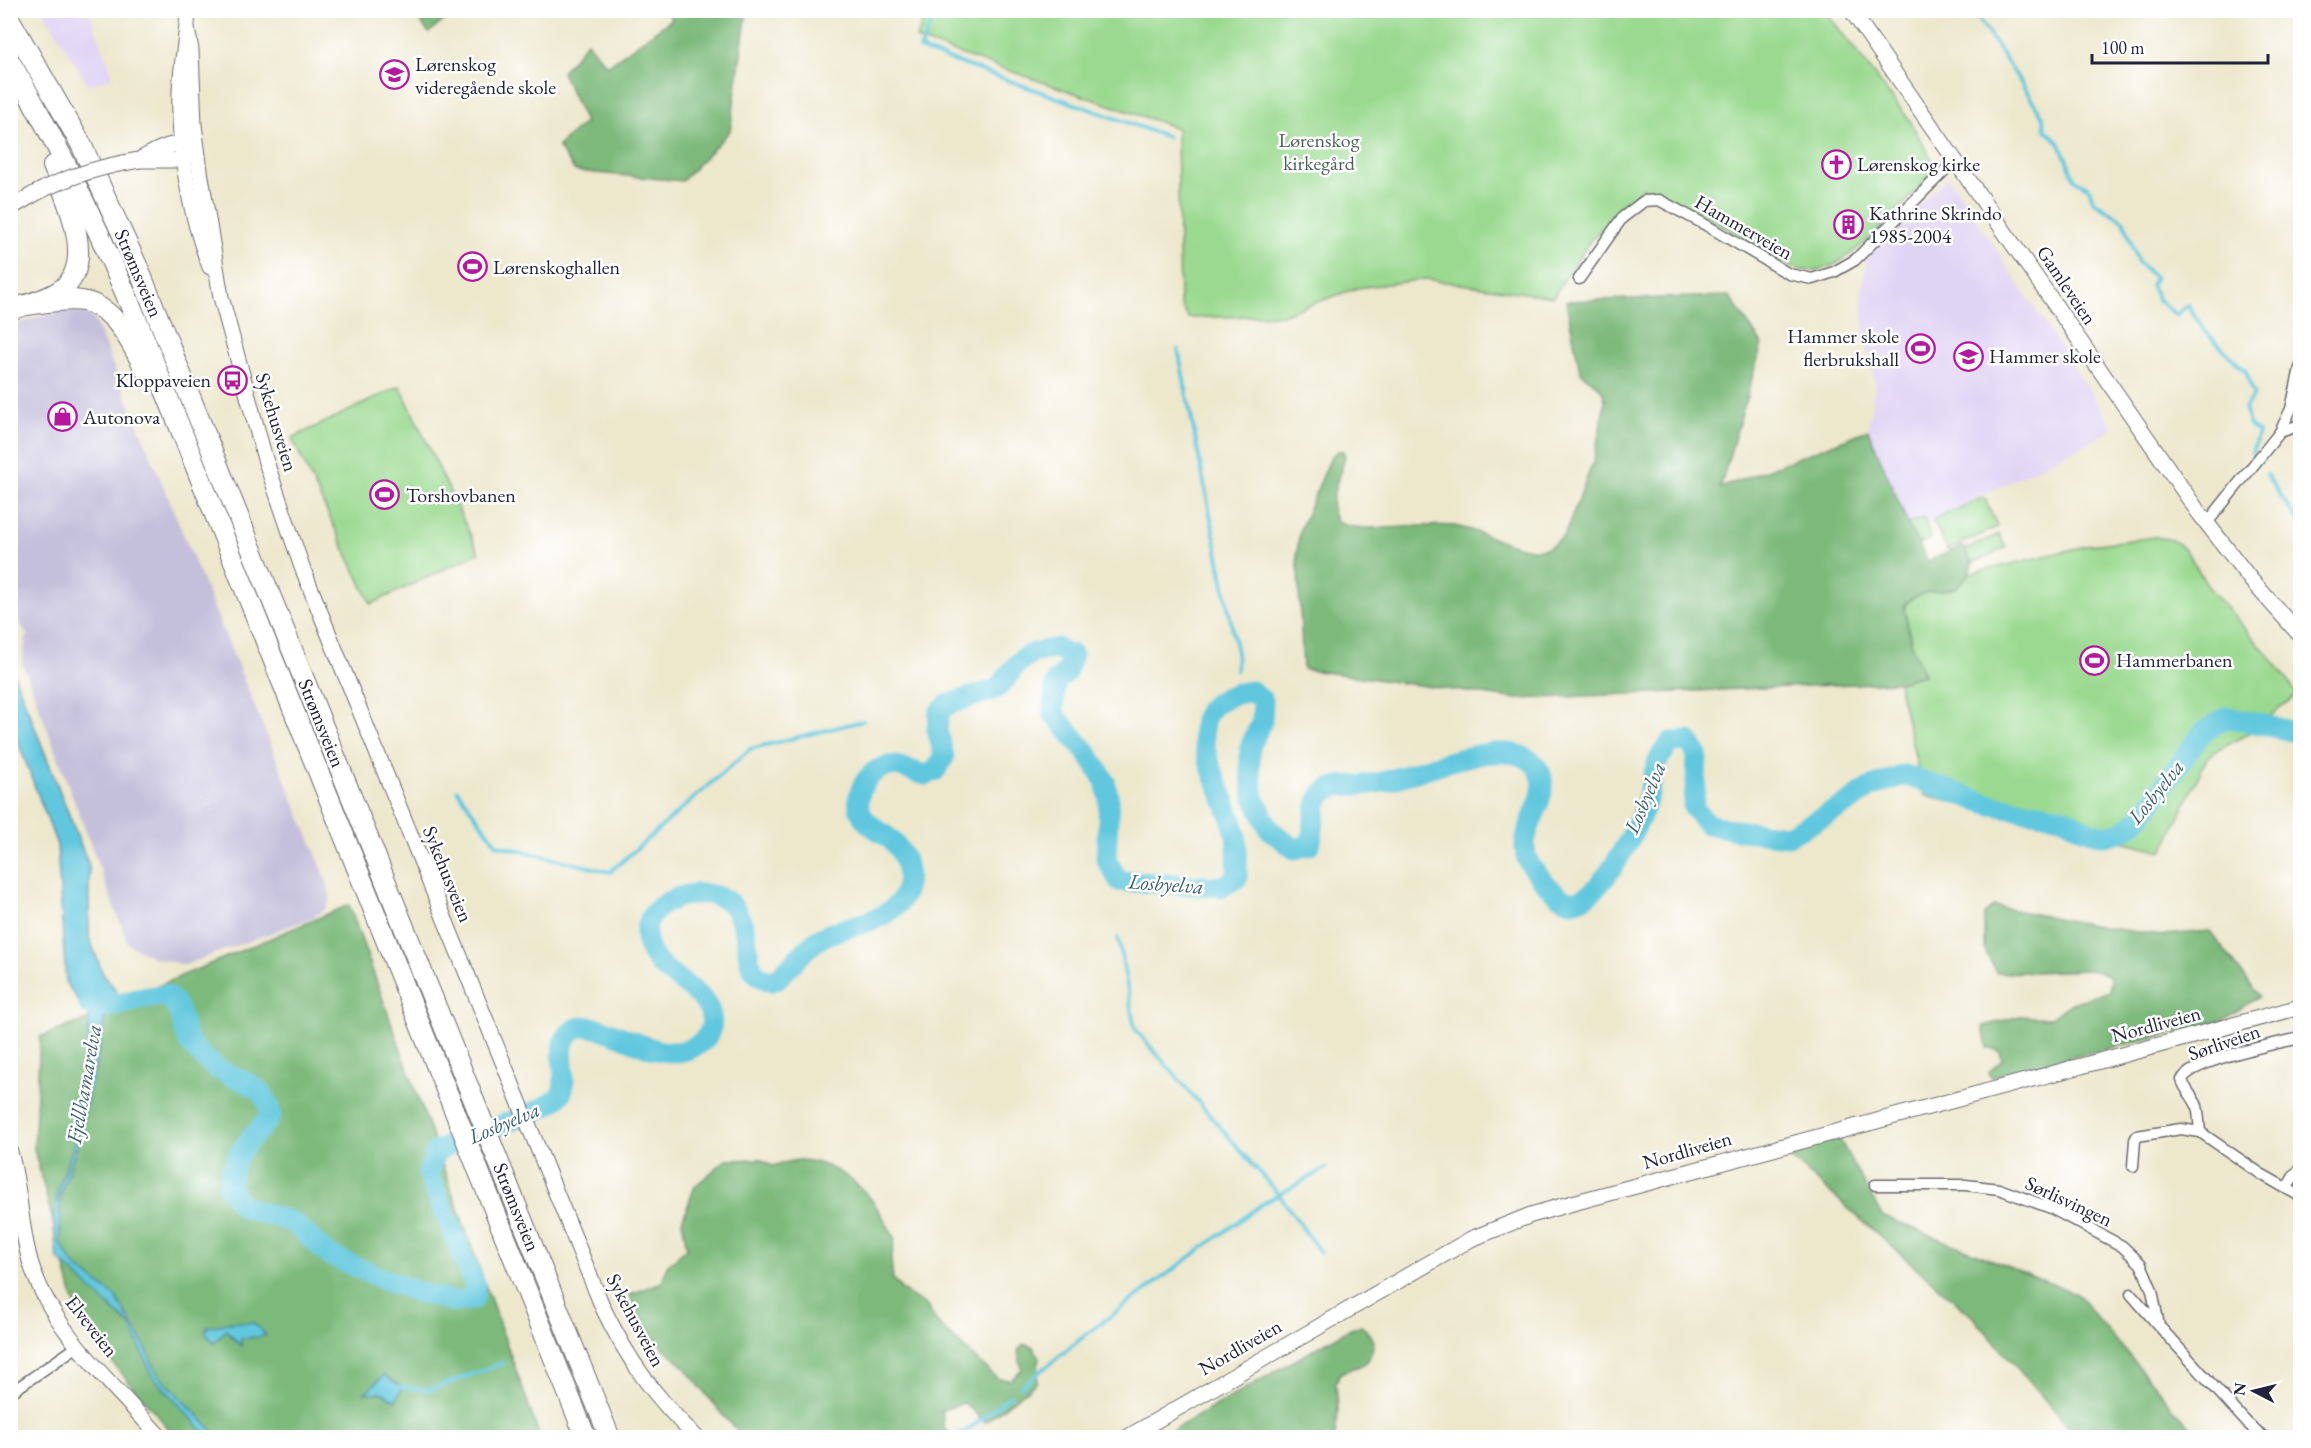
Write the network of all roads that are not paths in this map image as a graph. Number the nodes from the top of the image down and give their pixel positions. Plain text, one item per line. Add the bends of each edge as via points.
1 (16, 10) edge
2 (188, 10) edge
3 (1851, 10) edge
4 (10, 20) edge
5 (10, 62) edge
6 (10, 80) edge
7 (81, 144) junction
8 (188, 150) junction
9 (1955, 160) junction
10 (17, 204) edge
11 (1579, 279) dead end
12 (19, 308) edge
13 (2301, 368) edge
14 (2301, 425) edge
15 (2280, 432) junction
16 (2207, 523) junction
17 (2301, 635) edge
18 (311, 750) junction
19 (2301, 1007) edge
20 (2301, 1038) edge
21 (2200, 1132) junction
22 (10, 1152) edge
23 (2133, 1166) dead end
24 (2301, 1170) edge
25 (1875, 1185) dead end
26 (2287, 1188) junction
27 (2301, 1196) edge
28 (520, 1217) junction
29 (527, 1291) junction
30 (2131, 1294) dead end
31 (2159, 1326) junction
32 (78, 1346) junction
33 (10, 1393) edge
34 (161, 1437) edge
35 (579, 1437) edge
36 (586, 1437) edge
37 (610, 1437) edge
38 (620, 1437) edge
39 (697, 1437) edge
40 (1126, 1437) edge
41 (2265, 1437) edge

1 - 7 highway
2 - 8 main road, Sykehusveien
3 - 9 main road, Gamleveien
4 - 7 highway, Strømsveien
5 - 18 highway, Strømsveien via 67,166 120,280
6 - 12 highway via 54,167 78,243 78,264 71,280 60,291
7 - 28 highway, Strømsveien via 180,369
8 - 10 main road, bridge via 161,161 139,160 82,173
8 - 39 main road, Sykehusveien via 195,222 221,297 265,459 302,567 603,1308 653,1393
9 - 11 street, Hammerveien via 1855,260 1834,273 1812,279 1789,274 1659,200 1644,201 1622,219
9 - 16 main road, Gamleveien
12 - 18 highway via 62,300 85,301 110,315 128,338 155,389
13 - 15 street via 2291,409
14 - 15 street
15 - 16 street
16 - 17 main road, Gamleveien
18 - 29 highway, Strømsveien
19 - 40 main road, Nordliveien via 1569,1204 1495,1228 1424,1264
20 - 21 street, Sørliveien via 2204,1064 2185,1074 2182,1080 2198,1107
21 - 23 street via 2181,1129 2137,1136
21 - 26 street
22 - 32 main road, Elveveien via 34,1273 55,1317
24 - 26 street
25 - 31 street, Sørlisvingen via 1977,1186 1999,1189 2051,1208 2122,1246 2141,1264 2152,1290
26 - 27 street
28 - 37 highway, Strømsveien
28 - 38 highway via 575,1329
29 - 35 highway
29 - 36 highway, Strømsveien
30 - 31 street
31 - 41 street via 2247,1423
32 - 33 street
32 - 34 main road, Elveveien

